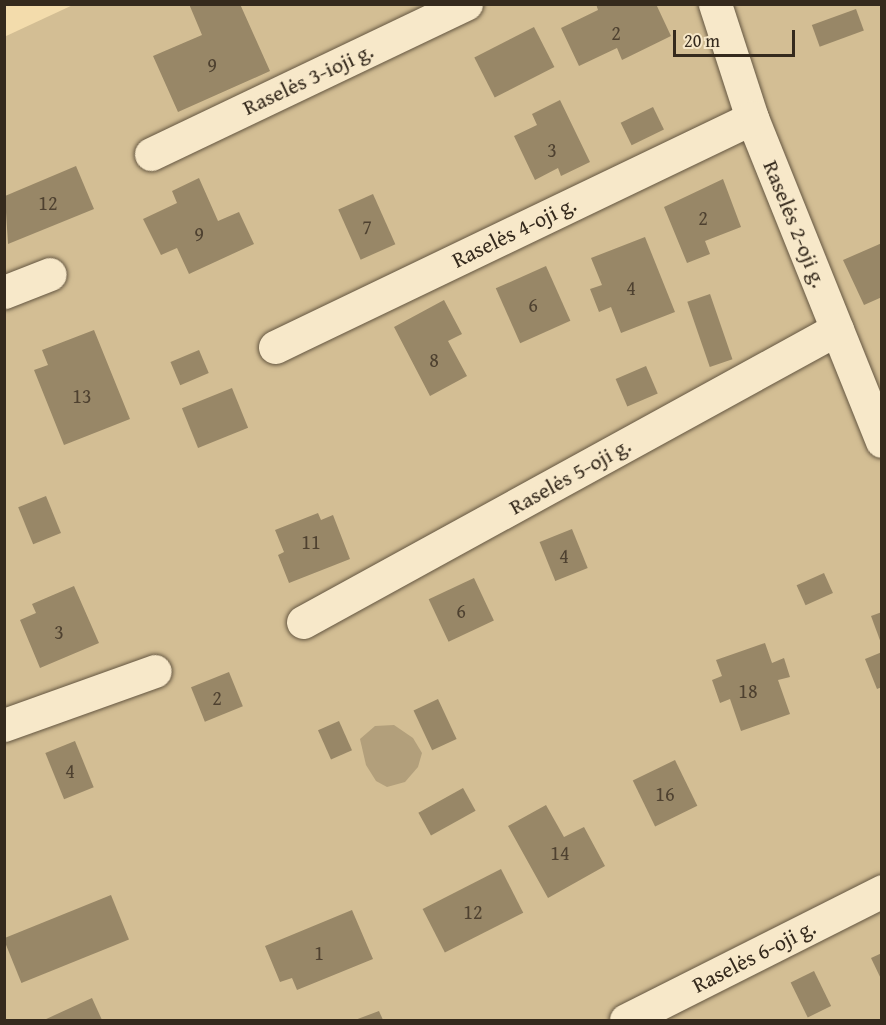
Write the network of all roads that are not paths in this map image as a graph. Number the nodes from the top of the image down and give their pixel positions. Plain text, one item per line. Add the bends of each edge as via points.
1 (466, 4) edge
2 (715, 4) edge
3 (752, 118) junction
4 (151, 154) dead end
5 (50, 274) dead end
6 (4, 292) edge
7 (837, 329) junction
8 (275, 347) dead end
9 (882, 441) edge
10 (303, 622) dead end
11 (155, 671) dead end
12 (4, 725) edge
13 (882, 891) edge
14 (626, 1020) edge

1 - 4 street, Raselės 3-ioji g.
2 - 3 street, Raselės 2-oji g.
3 - 7 street, Raselės 2-oji g.
3 - 8 street, Raselės 4-oji g.
5 - 6 street
7 - 9 street, Raselės 2-oji g.
7 - 10 street, Raselės 5-oji g.
11 - 12 street
13 - 14 street, Raselės 6-oji g.

